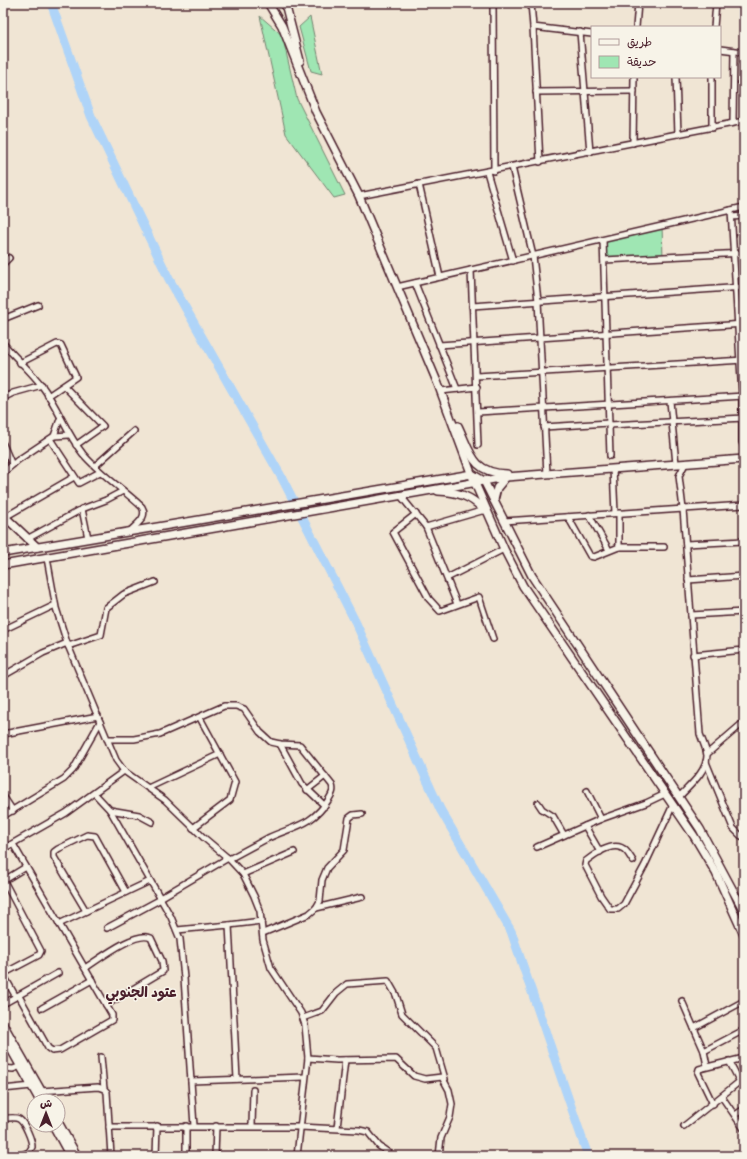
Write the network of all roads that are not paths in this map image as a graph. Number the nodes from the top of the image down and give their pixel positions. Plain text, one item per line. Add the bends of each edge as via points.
1 (268, 3) edge
2 (286, 3) edge
3 (493, 3) edge
4 (531, 3) edge
5 (638, 3) edge
6 (716, 3) edge
7 (740, 3) edge
8 (744, 3) edge
9 (636, 26) edge
10 (714, 26) edge
11 (533, 27) junction
12 (580, 32) junction
13 (591, 34) edge
14 (721, 49) edge
15 (734, 50) junction
16 (744, 52) edge
17 (634, 78) edge
18 (676, 78) edge
19 (712, 78) edge
20 (304, 80) junction
21 (634, 91) junction
22 (536, 92) junction
23 (585, 92) junction
24 (744, 121) edge
25 (733, 123) junction
26 (712, 128) junction
27 (678, 134) junction
28 (633, 143) junction
29 (590, 152) junction
30 (540, 162) junction
31 (512, 167) junction
32 (494, 171) junction
33 (487, 172) junction
34 (419, 184) junction
35 (359, 196) junction
36 (744, 207) edge
37 (731, 210) junction
38 (744, 216) edge
39 (732, 217) junction
40 (603, 240) junction
41 (734, 253) junction
42 (744, 253) edge
43 (533, 256) junction
44 (9, 258) dead end
45 (604, 260) junction
46 (513, 261) junction
47 (3, 264) edge
48 (471, 270) junction
49 (440, 277) junction
50 (415, 283) junction
51 (397, 287) junction
52 (744, 287) edge
53 (736, 288) junction
54 (605, 297) junction
55 (538, 301) junction
56 (38, 305) dead end
57 (472, 306) junction
58 (3, 319) edge
59 (744, 324) edge
60 (738, 325) junction
61 (607, 334) junction
62 (540, 338) junction
63 (474, 342) junction
64 (3, 343) edge
65 (439, 345) junction
66 (5, 350) edge
67 (742, 360) edge
68 (20, 363) junction
69 (608, 368) junction
70 (542, 372) junction
71 (476, 376) junction
72 (42, 386) junction
73 (64, 386) junction
74 (477, 387) junction
75 (440, 388) junction
76 (457, 389) junction
77 (48, 396) junction
78 (743, 396) edge
79 (3, 398) edge
80 (670, 401) junction
81 (609, 405) junction
82 (543, 409) junction
83 (478, 412) junction
84 (743, 418) edge
85 (60, 419) junction
86 (671, 422) junction
87 (609, 424) junction
88 (544, 427) junction
89 (134, 431) dead end
90 (69, 435) junction
91 (52, 437) junction
92 (3, 444) edge
93 (76, 445) junction
94 (478, 445) dead end
95 (744, 447) edge
96 (610, 456) dead end
97 (743, 461) edge
98 (676, 464) junction
99 (686, 464) junction
100 (12, 465) junction
101 (95, 466) junction
102 (613, 469) junction
103 (100, 472) junction
104 (3, 473) edge
105 (472, 474) junction
106 (547, 474) junction
107 (534, 475) junction
108 (74, 477) junction
109 (506, 477) junction
110 (474, 481) junction
111 (484, 481) junction
112 (123, 490) junction
113 (426, 490) junction
114 (400, 495) junction
115 (494, 500) junction
116 (744, 505) edge
117 (82, 509) junction
118 (683, 509) junction
119 (486, 512) junction
120 (617, 513) junction
121 (416, 514) junction
122 (589, 515) junction
123 (4, 516) edge
124 (568, 516) junction
125 (504, 521) junction
126 (426, 526) junction
127 (130, 531) junction
128 (88, 538) junction
129 (28, 539) junction
130 (744, 541) edge
131 (686, 544) junction
132 (37, 547) junction
133 (619, 547) junction
134 (664, 547) dead end
135 (504, 549) junction
136 (609, 550) junction
137 (3, 553) edge
138 (47, 558) junction
139 (3, 565) edge
140 (744, 576) edge
141 (447, 578) junction
142 (688, 580) junction
143 (155, 582) dead end
144 (457, 604) junction
145 (55, 605) junction
146 (744, 612) edge
147 (691, 615) junction
148 (3, 630) edge
149 (493, 639) dead end
150 (68, 645) junction
151 (744, 650) edge
152 (693, 655) junction
153 (3, 676) edge
154 (98, 716) junction
155 (200, 718) junction
156 (100, 722) junction
157 (744, 722) edge
158 (3, 734) edge
159 (107, 739) junction
160 (280, 744) junction
161 (220, 754) junction
162 (707, 754) junction
163 (706, 762) junction
164 (124, 771) junction
165 (325, 776) junction
166 (148, 788) junction
167 (307, 790) junction
168 (587, 791) dead end
169 (95, 794) junction
170 (665, 794) junction
171 (3, 796) edge
172 (679, 797) junction
173 (538, 803) dead end
174 (673, 805) junction
175 (324, 806) junction
176 (110, 810) junction
177 (13, 811) junction
178 (362, 814) dead end
179 (3, 816) edge
180 (601, 819) junction
181 (152, 822) dead end
182 (584, 826) junction
183 (193, 828) junction
184 (564, 835) junction
185 (744, 837) edge
186 (13, 844) junction
187 (537, 847) dead end
188 (3, 849) edge
189 (294, 852) dead end
190 (600, 852) junction
191 (228, 858) junction
192 (633, 862) dead end
193 (26, 867) junction
194 (243, 874) junction
195 (3, 881) edge
196 (150, 881) junction
197 (126, 892) junction
198 (362, 897) dead end
199 (160, 898) junction
200 (316, 908) junction
201 (743, 908) edge
202 (86, 911) junction
203 (262, 921) junction
204 (59, 924) junction
205 (229, 925) junction
206 (107, 928) dead end
207 (177, 930) junction
208 (263, 933) junction
209 (744, 935) edge
210 (85, 968) junction
211 (58, 973) dead end
212 (3, 974) edge
213 (92, 980) junction
214 (17, 996) junction
215 (682, 1001) dead end
216 (744, 1001) edge
217 (3, 1004) edge
218 (106, 1004) junction
219 (42, 1008) dead end
220 (303, 1018) junction
221 (3, 1024) edge
222 (694, 1028) junction
223 (744, 1030) edge
224 (3, 1035) edge
225 (704, 1052) junction
226 (101, 1057) dead end
227 (308, 1058) junction
228 (744, 1058) edge
229 (345, 1060) junction
230 (728, 1061) junction
231 (22, 1066) junction
232 (707, 1066) junction
233 (3, 1068) edge
234 (305, 1077) junction
235 (237, 1079) junction
236 (742, 1080) edge
237 (191, 1081) junction
238 (445, 1081) junction
239 (32, 1086) junction
240 (104, 1088) junction
241 (3, 1089) edge
242 (253, 1090) dead end
243 (41, 1091) joint
244 (36, 1093) edge
245 (722, 1097) junction
246 (713, 1104) junction
247 (744, 1109) edge
248 (735, 1115) junction
249 (3, 1118) edge
250 (157, 1126) junction
251 (186, 1126) junction
252 (194, 1126) junction
253 (216, 1126) junction
254 (252, 1126) junction
255 (684, 1126) dead end
256 (109, 1127) junction
257 (300, 1127) junction
258 (337, 1128) junction
259 (744, 1129) edge
260 (57, 1133) edge
261 (64, 1133) edge
262 (390, 1155) edge
263 (20, 1156) edge
264 (70, 1156) edge
265 (77, 1156) edge
266 (111, 1156) edge
267 (156, 1156) edge
268 (186, 1156) edge
269 (215, 1156) edge
270 (297, 1156) edge
271 (439, 1156) edge

1 - 20 street via 282,26
2 - 20 street
3 - 32 street
4 - 11 street
5 - 9 street
6 - 10 street
7 - 8 street
11 - 12 street
11 - 22 street
12 - 13 street
12 - 23 street
14 - 15 street
15 - 16 street
15 - 25 street
17 - 21 street
18 - 27 street
19 - 26 street
20 - 35 street via 316,112
21 - 23 street
21 - 28 street
22 - 23 street
22 - 30 street
23 - 29 street
24 - 25 street
25 - 26 street
26 - 27 street
27 - 28 street
28 - 29 street
29 - 30 street
30 - 31 street
31 - 32 street
31 - 43 street
32 - 33 street
33 - 34 street
33 - 46 street
34 - 35 street
34 - 49 street
35 - 51 street
36 - 37 street
37 - 39 street
37 - 40 street
38 - 39 street
39 - 41 street
40 - 43 street
40 - 45 street
41 - 42 street
41 - 45 street
41 - 53 street
43 - 46 street
43 - 55 street
44 - 47 street
45 - 54 street
46 - 48 street
48 - 49 street
48 - 57 street
49 - 50 street
50 - 51 street
50 - 65 street
51 - 75 street
52 - 53 street
53 - 54 street
53 - 60 street
54 - 55 street
54 - 61 street
55 - 57 street
55 - 62 street
56 - 58 street
57 - 63 street
59 - 60 street
60 - 61 street
60 - 67 street
61 - 62 street
61 - 69 street
62 - 63 street
62 - 70 street
63 - 65 street
63 - 71 street
64 - 66 street
65 - 76 street
66 - 68 street
67 - 69 street
67 - 78 street
68 - 72 street
68 - 73 street via 59,344 76,374 75,379
69 - 70 street
69 - 81 street
70 - 71 street
70 - 82 street
71 - 74 street
72 - 77 street
72 - 79 street
73 - 77 street
73 - 93 street via 103,426
74 - 76 street
74 - 83 street
75 - 76 street
75 - 105 street
75 - 107 street via 474,460 480,467 492,473
77 - 85 street
78 - 80 street
78 - 84 street
80 - 81 street
80 - 86 street
81 - 82 street
81 - 87 street
82 - 83 street
82 - 88 street
83 - 94 street
84 - 86 street
84 - 95 street
85 - 90 street
85 - 91 street
86 - 87 street
86 - 98 street
87 - 88 street
87 - 96 street
88 - 106 street
89 - 101 street
90 - 91 street
90 - 93 street
91 - 100 street
91 - 108 street
92 - 100 street
93 - 101 street
97 - 99 street
98 - 99 street
98 - 102 street
99 - 118 street via 679,476
100 - 104 street
101 - 103 street
102 - 106 street
102 - 120 street
103 - 108 street via 79,483
103 - 112 street
105 - 110 street
105 - 111 street
105 - 127 street
106 - 107 street
107 - 109 street
108 - 123 street
109 - 111 street
109 - 115 street via 497,488
110 - 111 street
110 - 113 street
110 - 119 street
111 - 115 street
112 - 117 street
112 - 127 street via 145,511 144,516
113 - 114 street
113 - 119 street via 455,492 469,496
114 - 121 street
114 - 138 street
115 - 125 street
116 - 118 street
117 - 128 street
117 - 129 street
118 - 120 street
118 - 131 street
119 - 126 street
119 - 135 street
120 - 122 street
120 - 133 street
121 - 126 street
121 - 144 street via 394,530 394,534 428,599 440,611
122 - 124 street
122 - 136 street
123 - 129 street
124 - 125 street
124 - 136 street via 590,556
125 - 172 street via 532,576
126 - 141 street
127 - 128 street
128 - 132 street
129 - 132 street
130 - 131 street
131 - 142 street
132 - 137 street
133 - 134 street
133 - 136 street
135 - 141 street
135 - 170 street via 523,586
138 - 139 street
138 - 145 street
140 - 142 street
141 - 144 street
142 - 147 street
143 - 150 street via 124,594 106,608 101,635
144 - 149 street via 476,597 481,598
145 - 148 street
145 - 150 street
146 - 147 street
147 - 152 street
150 - 153 street via 44,652
150 - 154 street
151 - 152 street
152 - 162 street via 700,734
154 - 156 street
154 - 158 street
155 - 159 street via 146,738
155 - 160 street via 224,706 236,706 244,709 260,732 271,742
155 - 161 street
156 - 159 street
156 - 177 street via 73,770 64,779
157 - 162 street
159 - 164 street
160 - 165 street via 300,746
160 - 167 street via 294,774
161 - 166 street
161 - 183 street via 235,782 233,793 230,800
162 - 163 street
163 - 172 street
163 - 185 street via 733,828
164 - 166 street
164 - 169 street
165 - 167 street
165 - 175 street via 334,788
166 - 183 street via 165,800
167 - 175 street
168 - 180 street
169 - 176 street
169 - 186 street
170 - 174 street
170 - 180 street
171 - 177 street
172 - 201 street via 720,863
173 - 184 street via 553,816
174 - 190 street via 645,865 624,904 618,909 610,909 585,864
174 - 209 street via 716,873
175 - 191 street via 319,814 298,828
176 - 181 street via 139,815
176 - 196 street
177 - 179 street
178 - 200 street via 349,818 344,850 328,868 322,880 320,901
180 - 182 street
182 - 184 street
182 - 190 street
183 - 191 street
184 - 187 street
186 - 188 street
186 - 193 street
189 - 194 street
190 - 192 street via 618,846 626,850
191 - 194 street
191 - 199 street
193 - 195 street
193 - 204 street
194 - 203 street
195 - 212 street via 41,950 39,955
196 - 197 street
196 - 199 street
197 - 202 street
197 - 202 street via 94,836 87,835 54,852 54,857
198 - 200 street
199 - 206 street
199 - 207 street
200 - 208 street via 309,914
202 - 204 street
203 - 205 street
203 - 208 street
204 - 210 street
205 - 207 street
205 - 235 street
207 - 237 street via 182,952
208 - 220 street via 271,968
210 - 213 street
210 - 218 street via 132,939 142,936 151,938 162,961 162,971
211 - 214 street
212 - 214 street
213 - 218 street
213 - 219 street
214 - 217 street
214 - 218 street via 52,1051 60,1050 112,1020
215 - 222 street
216 - 222 street
220 - 227 street
220 - 238 street via 322,1011 336,992 347,984 388,981 402,1014 436,1048
221 - 243 street
222 - 225 street
223 - 225 street
224 - 231 street
225 - 232 street
226 - 240 street
227 - 229 street
227 - 234 street
228 - 230 street
229 - 238 street via 396,1059 414,1076 425,1079 442,1077
229 - 258 street
230 - 232 street
230 - 236 street
231 - 233 street via 13,1069
231 - 239 street
232 - 246 street via 698,1071
234 - 235 street
234 - 257 street
235 - 237 street
236 - 245 street
237 - 252 street
238 - 271 street via 452,1104 450,1117 441,1138
239 - 241 street
239 - 244 street
240 - 243 street
240 - 256 street via 107,1092
242 - 254 street
245 - 246 street
245 - 248 street
246 - 255 street
247 - 248 street
248 - 259 street
249 - 263 street via 17,1118 21,1121 32,1143 29,1152
250 - 251 street
250 - 256 street
250 - 267 street
251 - 252 street
251 - 268 street
252 - 253 street
253 - 254 street
253 - 269 street
254 - 257 street
256 - 266 street
257 - 258 street
257 - 270 street
258 - 262 street via 368,1132
260 - 264 street
261 - 265 street

